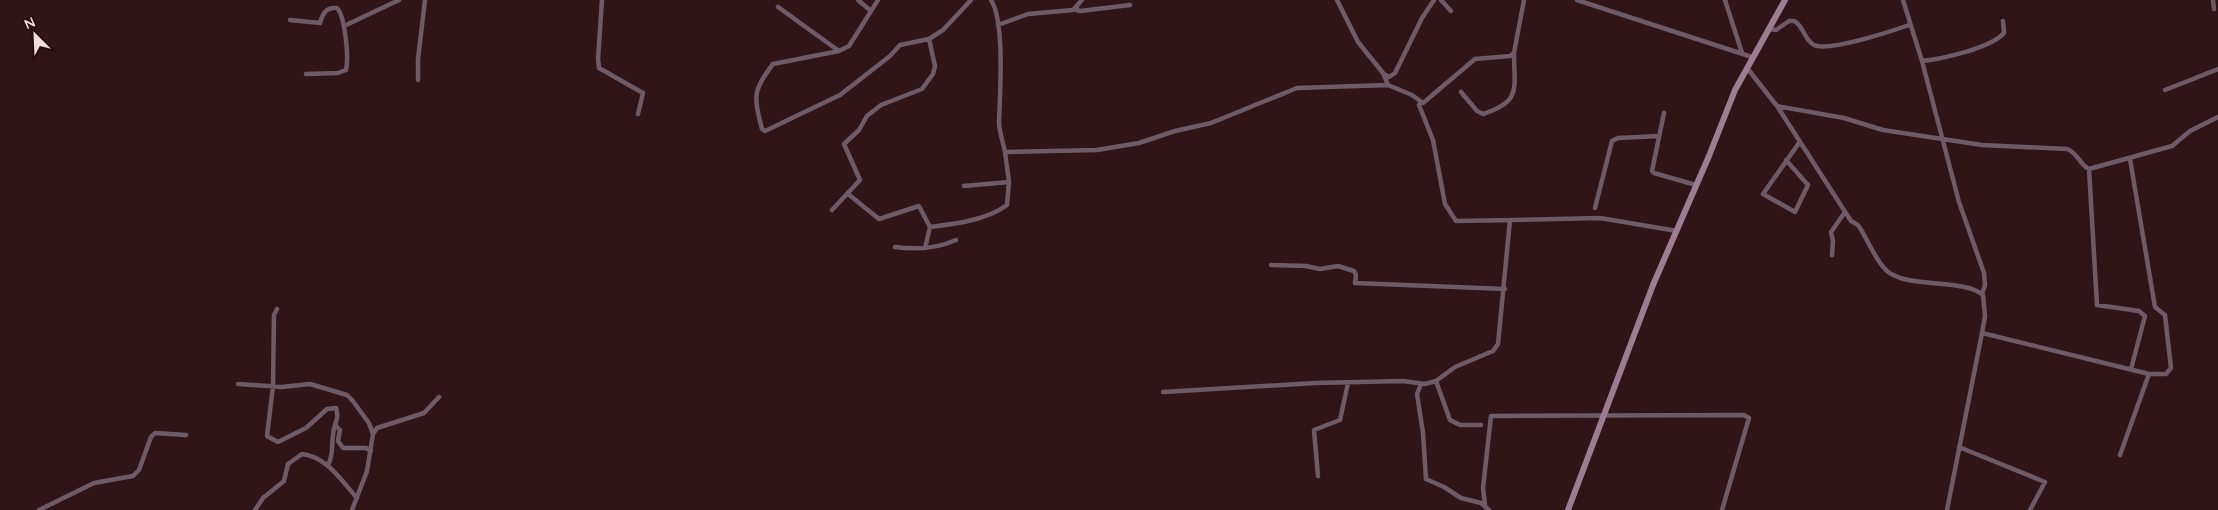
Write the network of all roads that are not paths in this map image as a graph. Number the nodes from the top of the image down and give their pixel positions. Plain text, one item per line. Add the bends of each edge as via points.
1 (399, 0) edge
2 (425, 0) edge
3 (602, 0) edge
4 (858, 0) edge
5 (878, 0) edge
6 (971, 0) edge
7 (992, 0) edge
8 (1082, 0) edge
9 (1337, 0) edge
10 (1434, 0) edge
11 (1441, 0) edge
12 (1524, 0) edge
13 (1577, 0) edge
14 (1726, 0) edge
15 (1785, 0) edge
16 (1903, 0) edge
17 (2214, 0) edge
18 (1130, 6) dead end
19 (778, 7) dead end
20 (1077, 7) junction
21 (2214, 9) dead end
22 (871, 11) junction
23 (1451, 11) dead end
24 (290, 20) dead end
25 (2002, 21) dead end
26 (998, 25) junction
27 (1910, 25) junction
28 (344, 26) junction
29 (1769, 29) junction
30 (929, 39) junction
31 (839, 51) junction
32 (1514, 53) junction
33 (1742, 53) junction
34 (1752, 57) junction
35 (1922, 61) junction
36 (1747, 68) junction
37 (2218, 69) edge
38 (1383, 73) junction
39 (306, 74) dead end
40 (418, 80) dead end
41 (1388, 84) junction
42 (2165, 90) dead end
43 (1461, 92) dead end
44 (1421, 102) junction
45 (1776, 106) junction
46 (1664, 113) dead end
47 (638, 114) dead end
48 (2218, 117) edge
49 (1659, 136) junction
50 (1942, 138) junction
51 (1800, 143) junction
52 (1005, 152) junction
53 (2130, 159) junction
54 (1786, 160) junction
55 (2089, 169) junction
56 (1009, 182) junction
57 (1696, 185) junction
58 (964, 186) dead end
59 (848, 194) junction
60 (1595, 208) dead end
61 (832, 210) dead end
62 (1845, 212) junction
63 (1510, 220) junction
64 (930, 227) junction
65 (1677, 231) junction
66 (956, 240) dead end
67 (895, 247) dead end
68 (925, 248) junction
69 (1832, 255) dead end
70 (1270, 265) dead end
71 (1505, 289) junction
72 (1982, 294) junction
73 (276, 309) dead end
74 (1982, 333) junction
75 (2132, 369) junction
76 (2150, 374) junction
77 (1436, 381) junction
78 (1348, 383) junction
79 (238, 384) dead end
80 (1421, 384) junction
81 (273, 386) junction
82 (1163, 392) dead end
83 (439, 397) dead end
84 (1604, 414) junction
85 (1482, 425) dead end
86 (336, 426) junction
87 (373, 434) junction
88 (186, 435) dead end
89 (1959, 447) junction
90 (371, 451) junction
91 (2120, 454) dead end
92 (328, 466) junction
93 (1318, 476) dead end
94 (357, 498) junction
95 (1485, 505) junction
96 (39, 510) edge
97 (254, 510) edge
98 (352, 510) edge
99 (1489, 510) edge
100 (1568, 510) edge
101 (1722, 510) edge
102 (1946, 510) edge
103 (2030, 510) edge

1 - 28 street
2 - 40 street
3 - 47 street via 599,68 643,92
4 - 22 street
5 - 22 street
6 - 30 street via 943,30
7 - 26 street
8 - 20 street
9 - 38 street via 1358,42
10 - 38 street via 1395,73 1389,77
11 - 23 street
12 - 32 street
13 - 33 street
14 - 33 street
15 - 29 street
16 - 27 street
17 - 21 street
18 - 20 street via 1080,11 1076,10
19 - 31 street
20 - 26 street via 1055,13 1028,14
22 - 31 street via 849,46
24 - 28 street via 320,23 324,11 337,8
25 - 35 street via 2004,33 2000,38 1983,46
26 - 52 street via 999,124
27 - 29 street via 1822,47 1810,42 1794,21 1776,30
27 - 35 street
28 - 39 street via 346,70
29 - 34 street
30 - 31 street via 900,44 890,56 840,95 765,131 762,129 754,98 773,64
30 - 59 street via 935,66 922,89 881,105 867,116 859,130 844,144 860,180
32 - 43 street via 1514,90 1507,103 1483,114 1477,112
32 - 44 street via 1475,59 1432,97
33 - 34 street
34 - 36 street
35 - 50 street
36 - 45 street
36 - 57 street
37 - 42 street
38 - 41 street
41 - 44 street
41 - 52 street via 1297,88 1211,123 1115,148
44 - 63 street via 1419,105 1433,140 1446,204 1456,221
45 - 50 street via 1850,120 1883,130
45 - 51 street
46 - 49 street
48 - 53 street via 2190,131 2172,146
49 - 57 street via 1652,167 1654,173
49 - 60 street via 1612,141
50 - 55 street via 2067,149
50 - 72 street via 1958,202 1984,273 1986,286
51 - 54 street
51 - 62 street
52 - 56 street
53 - 55 street
53 - 76 street via 2155,307 2165,315 2171,368 2166,374
54 - 54 street via 1763,194 1795,212 1808,186
55 - 75 street via 2097,304 2139,311 2145,316
56 - 58 street
56 - 64 street via 1008,205 1001,210 954,224
57 - 65 street
59 - 61 street
59 - 64 street via 879,220 919,206
62 - 69 street via 1831,232
62 - 72 street via 1858,225 1883,266 1891,273
63 - 65 street via 1600,218
63 - 71 street
64 - 68 street
65 - 84 street
66 - 68 street via 943,246
67 - 68 street
70 - 71 street via 1320,269 1338,266 1354,270 1355,283
71 - 77 street via 1496,349 1455,367
72 - 74 street via 1985,301
73 - 81 street
74 - 75 street
74 - 89 street
75 - 76 street
76 - 91 street
77 - 80 street
77 - 85 street via 1450,420 1460,425
78 - 80 street via 1403,381
78 - 82 street
78 - 93 street via 1340,420 1314,430
79 - 81 street
80 - 95 street via 1417,394 1426,479 1460,498
81 - 86 street via 267,436 272,440 278,442 306,428 327,409 336,408
81 - 87 street via 310,384 347,395 369,422
83 - 87 street via 424,413 377,428
84 - 95 street via 1491,416 1483,488
84 - 100 street
84 - 101 street via 1747,416
86 - 90 street via 340,430 338,441 343,448
86 - 92 street via 332,433 333,457
87 - 90 street
88 - 96 street via 155,433 139,470 133,476 94,483
89 - 102 street
89 - 103 street via 2045,482
90 - 94 street
92 - 94 street
92 - 97 street via 316,456 302,454 295,457 288,464 284,481
94 - 98 street
95 - 99 street

